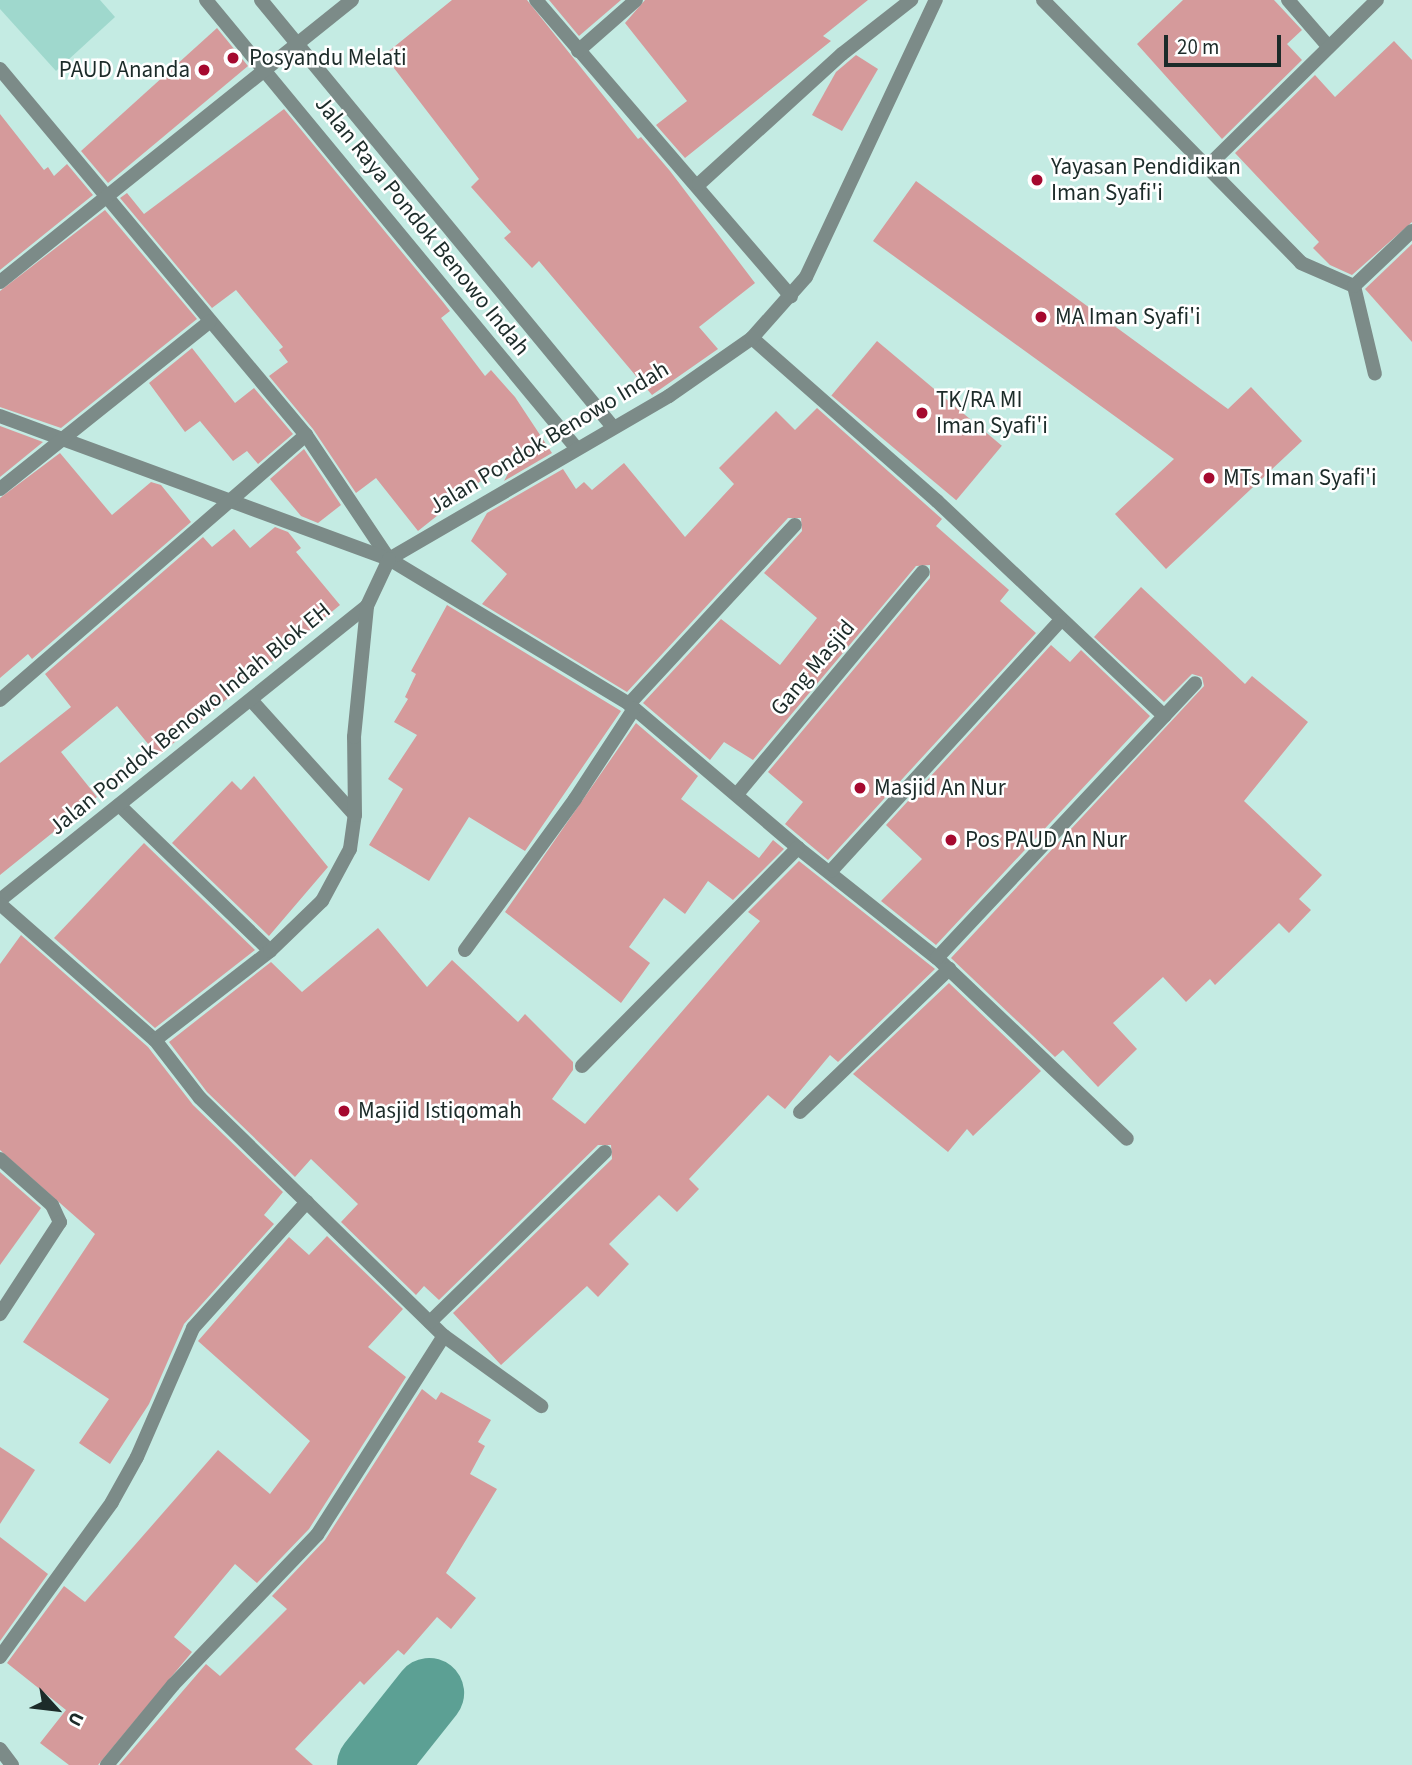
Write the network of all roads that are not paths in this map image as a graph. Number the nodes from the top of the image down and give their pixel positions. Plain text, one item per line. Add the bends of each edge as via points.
1 (206, 0) edge
2 (261, 0) edge
3 (352, 0) edge
4 (536, 0) edge
5 (636, 0) edge
6 (911, 0) edge
7 (936, 0) edge
8 (1043, 0) edge
9 (1287, 0) edge
10 (1377, 0) edge
11 (296, 43) junction
12 (1328, 46) junction
13 (578, 51) junction
14 (0, 69) edge
15 (264, 69) junction
16 (1205, 169) junction
17 (699, 184) junction
18 (103, 196) junction
19 (1412, 231) edge
20 (0, 282) edge
21 (1354, 286) junction
22 (791, 296) junction
23 (209, 322) junction
24 (752, 338) junction
25 (1375, 374) dead end
26 (0, 416) edge
27 (614, 427) junction
28 (306, 435) junction
29 (64, 439) junction
30 (577, 449) junction
31 (0, 489) edge
32 (226, 501) junction
33 (794, 525) dead end
34 (389, 559) junction
35 (923, 572) dead end
36 (367, 606) junction
37 (1060, 621) junction
38 (1195, 683) dead end
39 (0, 700) edge
40 (251, 700) junction
41 (631, 706) junction
42 (1164, 716) junction
43 (738, 793) junction
44 (119, 805) junction
45 (355, 814) junction
46 (797, 848) junction
47 (831, 871) junction
48 (0, 902) edge
49 (465, 950) dead end
50 (270, 951) junction
51 (937, 958) junction
52 (949, 969) junction
53 (155, 1040) junction
54 (582, 1066) dead end
55 (800, 1112) dead end
56 (1127, 1139) dead end
57 (605, 1152) dead end
58 (0, 1159) edge
59 (307, 1202) junction
60 (0, 1314) edge
61 (430, 1322) junction
62 (444, 1336) junction
63 (536, 1402) dead end
64 (0, 1657) edge
65 (0, 1749) edge
66 (12, 1765) edge
67 (107, 1765) edge

1 - 15 street, Jalan Raya Pondok Benowo Indah
2 - 11 street, Jalan Raya Pondok Benowo Indah
3 - 11 street
4 - 13 street
5 - 13 street
6 - 17 street via 842,54
7 - 22 street, Jalan Pondok Benowo Indah via 807,277
8 - 16 street
9 - 12 street
10 - 12 street
11 - 15 street
11 - 27 street, Jalan Raya Pondok Benowo Indah
12 - 16 street
13 - 17 street
14 - 18 street
15 - 18 street
15 - 30 street, Jalan Raya Pondok Benowo Indah
16 - 21 street via 1301,263
17 - 22 street
18 - 20 street
18 - 23 street
19 - 21 street
21 - 25 street
22 - 24 street, Jalan Pondok Benowo Indah
23 - 28 street
23 - 29 street
24 - 27 street, Jalan Pondok Benowo Indah via 669,396
24 - 37 street via 937,501
26 - 29 street
27 - 30 street, Jalan Pondok Benowo Indah
28 - 32 street
28 - 34 street
29 - 31 street
29 - 32 street
30 - 34 street, Jalan Pondok Benowo Indah
32 - 34 street
32 - 39 street
33 - 41 street
34 - 36 street, Jalan Pondok Benowo Indah Blok EH
34 - 41 street
35 - 43 street, Gang Masjid
36 - 40 street, Jalan Pondok Benowo Indah Blok EH
36 - 45 street via 354,737
37 - 42 street
37 - 47 street
38 - 42 street
40 - 44 street, Jalan Pondok Benowo Indah Blok EH
40 - 45 street
41 - 43 street
41 - 49 street via 575,799
42 - 51 street
43 - 46 street
44 - 48 street, Jalan Pondok Benowo Indah Blok EH
44 - 50 street
45 - 50 street via 350,849 340,873 321,901
46 - 47 street
46 - 54 street
47 - 51 street
48 - 53 street
50 - 53 street
51 - 52 street
52 - 55 street
52 - 56 street
53 - 59 street via 200,1098
57 - 61 street
58 - 60 street via 52,1205 60,1222
59 - 61 street
59 - 64 street via 193,1328 137,1457 112,1502
61 - 62 street
62 - 63 street
62 - 67 street via 317,1535 173,1685
65 - 66 street

